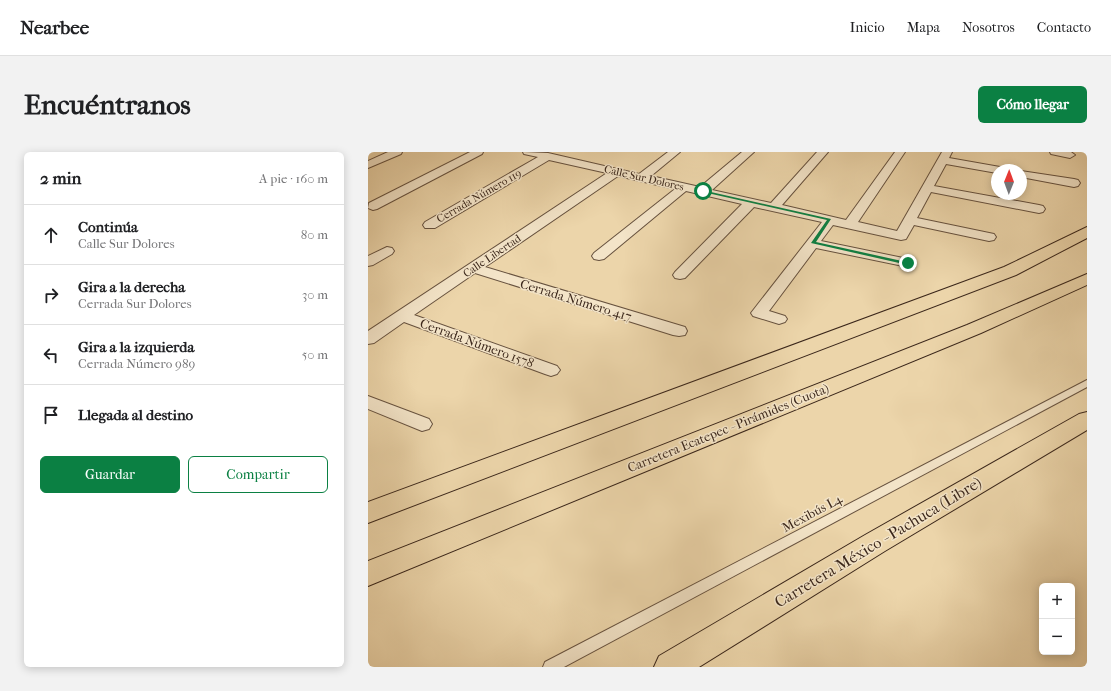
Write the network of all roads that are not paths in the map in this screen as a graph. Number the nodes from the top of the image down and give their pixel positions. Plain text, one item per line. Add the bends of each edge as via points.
1 (397, 152) edge
2 (478, 152) edge
3 (528, 152) edge
4 (675, 152) edge
5 (749, 152) edge
6 (823, 152) edge
7 (900, 152) edge
8 (1054, 152) edge
9 (546, 154) edge
10 (1070, 154) dead end
11 (592, 156) dead end
12 (945, 156) edge
13 (580, 163) junction
14 (368, 165) edge
15 (991, 168) edge
16 (616, 172) junction
17 (1027, 175) edge
18 (642, 177) junction
19 (1074, 183) dead end
20 (684, 187) junction
21 (927, 188) junction
22 (703, 191) junction
23 (751, 202) junction
24 (373, 206) dead end
25 (774, 207) junction
26 (1039, 209) dead end
27 (830, 220) junction
28 (909, 220) junction
29 (850, 224) junction
30 (430, 225) dead end
31 (1087, 232) edge
32 (988, 237) dead end
33 (813, 242) junction
34 (387, 251) dead end
35 (599, 256) dead end
36 (368, 262) edge
37 (908, 263) dead end
38 (473, 268) junction
39 (680, 275) dead end
40 (1087, 279) edge
41 (402, 316) junction
42 (779, 319) dead end
43 (679, 331) dead end
44 (368, 340) edge
45 (551, 370) dead end
46 (1087, 383) edge
47 (368, 402) edge
48 (1087, 420) edge
49 (422, 424) dead end
50 (368, 513) edge
51 (368, 574) edge
52 (550, 667) edge
53 (670, 667) edge

1 - 14 street
2 - 24 street
3 - 9 street, Calle Sur Dolores
4 - 18 street
5 - 22 street
6 - 25 street
7 - 29 street
8 - 10 street
9 - 13 street, Calle Sur Dolores
9 - 30 street, Cerrada Número 119
11 - 13 street
12 - 15 street
12 - 21 street
13 - 16 street, Calle Sur Dolores
16 - 18 street, Calle Sur Dolores
16 - 38 street, Calle Libertad
17 - 19 street
18 - 20 street, Calle Sur Dolores
20 - 22 street, Calle Sur Dolores
20 - 35 street
21 - 26 street
21 - 28 street
22 - 23 street, Calle Sur Dolores
23 - 25 street, Calle Sur Dolores
23 - 39 street
25 - 27 street, Calle Sur Dolores
27 - 29 street, Calle Sur Dolores
27 - 33 street
28 - 29 street, Calle Sur Dolores via 901,236
28 - 32 street
31 - 50 main road via 1010,271
33 - 37 street
33 - 42 street via 759,313
34 - 36 street
38 - 41 street, Calle Libertad
38 - 43 street, Cerrada Número 417
40 - 51 main road, Carretera Ecatepec - Pirámides (Cuota) via 974,328
41 - 44 street, Calle Libertad
41 - 45 street, Cerrada Número 1578
46 - 52 lane, Mexibús L4
47 - 49 street
48 - 53 main road, Carretera México - Pachuca (Libre) via 875,543

